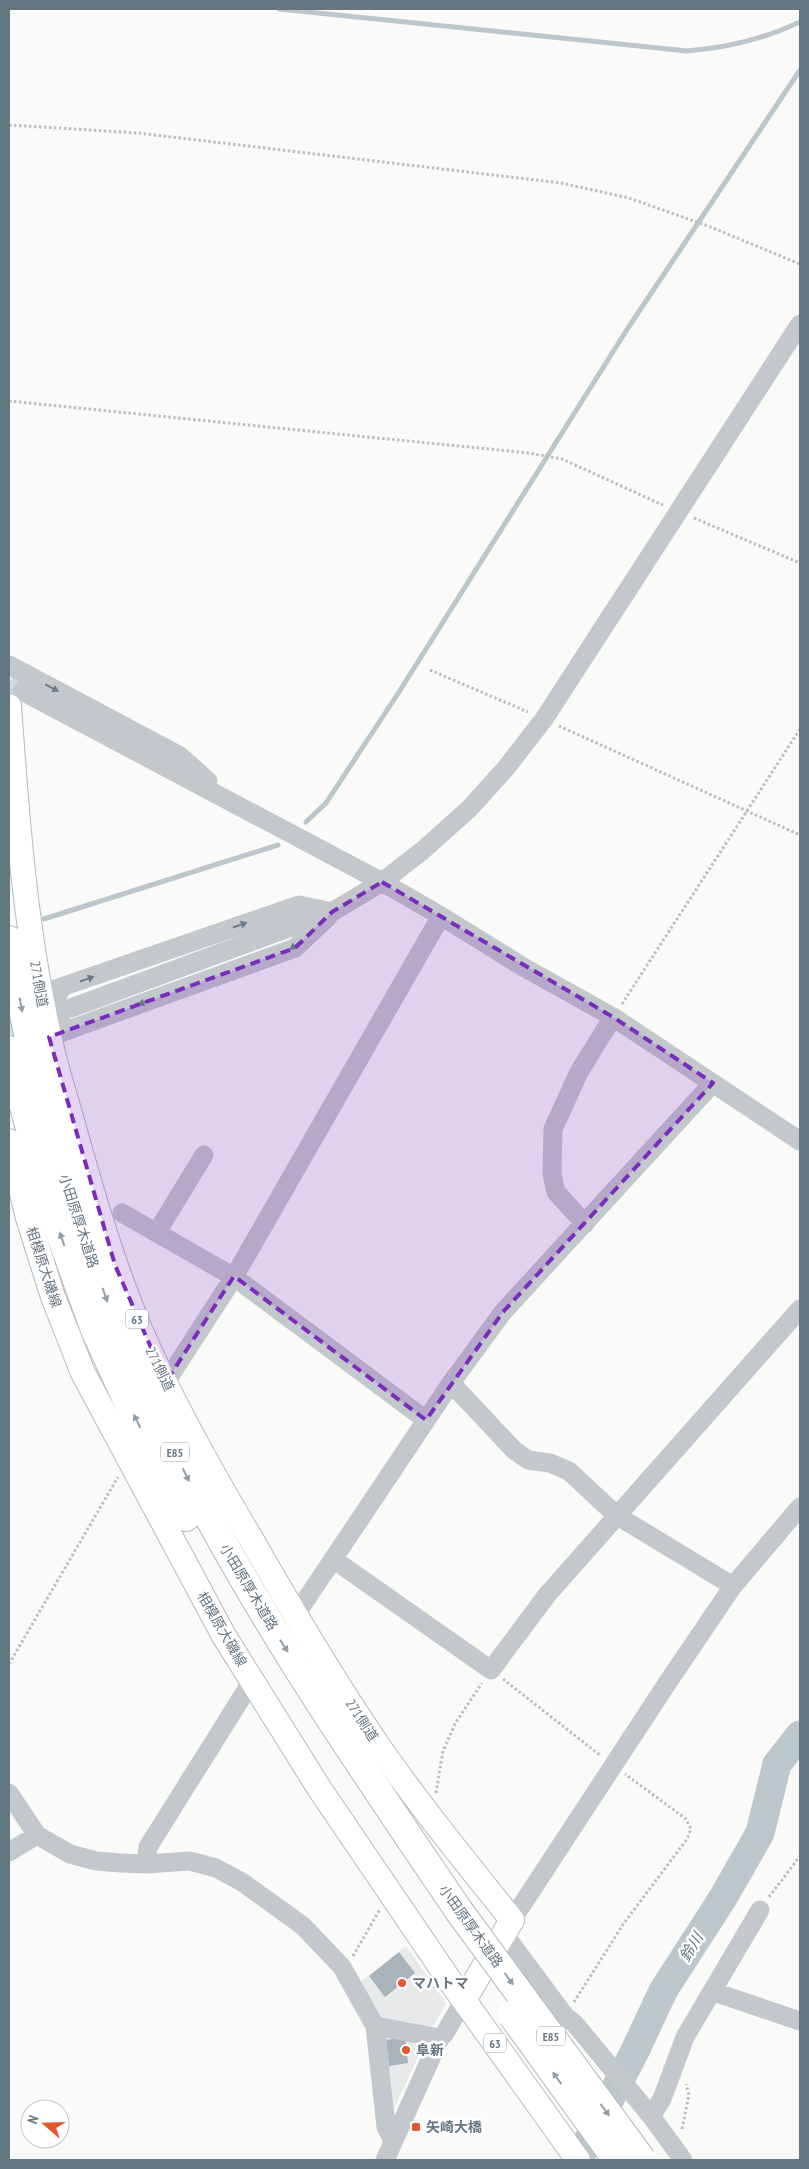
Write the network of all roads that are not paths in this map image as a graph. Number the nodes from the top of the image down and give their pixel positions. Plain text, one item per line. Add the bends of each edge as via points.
1 (800, 324) edge
2 (9, 665) edge
3 (16, 698) edge
4 (231, 801) junction
5 (382, 882) junction
6 (332, 912) junction
7 (442, 916) junction
8 (9, 940) edge
9 (52, 991) junction
10 (71, 1008) dead end
11 (613, 1017) junction
12 (59, 1033) junction
13 (9, 1050) edge
14 (713, 1084) junction
15 (9, 1141) edge
16 (800, 1141) edge
17 (204, 1155) dead end
18 (122, 1212) dead end
19 (584, 1224) junction
20 (157, 1232) junction
21 (234, 1277) junction
22 (800, 1309) edge
23 (166, 1382) junction
24 (451, 1383) junction
25 (426, 1420) junction
26 (800, 1507) edge
27 (616, 1515) junction
28 (333, 1559) junction
29 (733, 1586) junction
30 (295, 1616) junction
31 (252, 1681) junction
32 (9, 1793) edge
33 (38, 1835) junction
34 (9, 1852) edge
35 (146, 1864) junction
36 (760, 1910) road end
37 (453, 1918) junction
38 (508, 1927) junction
39 (714, 1992) junction
40 (464, 2000) junction
41 (800, 2021) edge
42 (375, 2026) junction
43 (440, 2038) junction
44 (649, 2113) junction
45 (393, 2141) junction
46 (680, 2156) edge
47 (385, 2160) edge
48 (578, 2160) edge
49 (616, 2160) edge
50 (642, 2160) edge

1 - 5 street via 544,719 469,809
2 -> 4 street via 180,756
3 - 4 street
3 - 9 main road, 271側道 / 63 via 26,905
4 - 5 street
5 - 6 street
5 - 7 street
9 -> 6 street via 299,905
6 - 10 street
6 -> 12 street via 295,948
7 - 11 street via 525,968
7 - 21 street
8 -> 37 highway, 小田原厚木道路 / E85 via 31,1055 71,1201 112,1318 201,1506 264,1614 398,1821
9 - 12 main road, 271側道 / 63
11 - 14 street
11 - 19 street via 579,1072 553,1128 552,1174 556,1192
12 - 23 main road, 271側道 / 63 via 92,1193 115,1265 141,1331
37 -> 13 highway, 小田原厚木道路 / E85 via 337,1763 249,1627 185,1516 95,1330 52,1211
14 - 16 street
14 - 19 street
15 - 31 main road, 相模原大磯線 / 63 via 28,1218 53,1297 83,1373 224,1636
17 - 20 street
18 - 20 street
19 - 24 street via 503,1312
20 - 21 street
21 - 23 street
21 - 25 street
22 - 27 street
23 - 30 main road, 271側道 / 63 via 205,1460
24 - 25 street
24 - 27 street via 514,1450 528,1460 550,1463 568,1471
25 - 28 street
26 - 29 street
27 - 28 street via 547,1595 491,1670
27 - 29 street
28 - 30 street
29 - 38 street
30 - 38 main road, 271側道 / 63 via 377,1744
31 - 35 street via 148,1847
31 - 40 main road, 相模原大磯線 / 63 via 319,1788
32 - 33 street
33 - 34 street
33 - 35 street via 70,1854 96,1861
35 - 42 street via 190,1862 216,1868 242,1882 303,1926 342,1967
36 - 39 street
49 -> 37 highway, 小田原厚木道路 / E85, bridge
37 -> 50 highway, 小田原厚木道路 / E85, bridge
38 - 40 main road
38 - 44 street via 570,2020
39 - 41 street
39 - 44 street via 685,2037 662,2099
40 - 43 street
40 - 48 main road, 63
42 - 43 street
42 - 45 street via 386,2127
43 - 45 street
44 - 46 street
45 - 47 street

